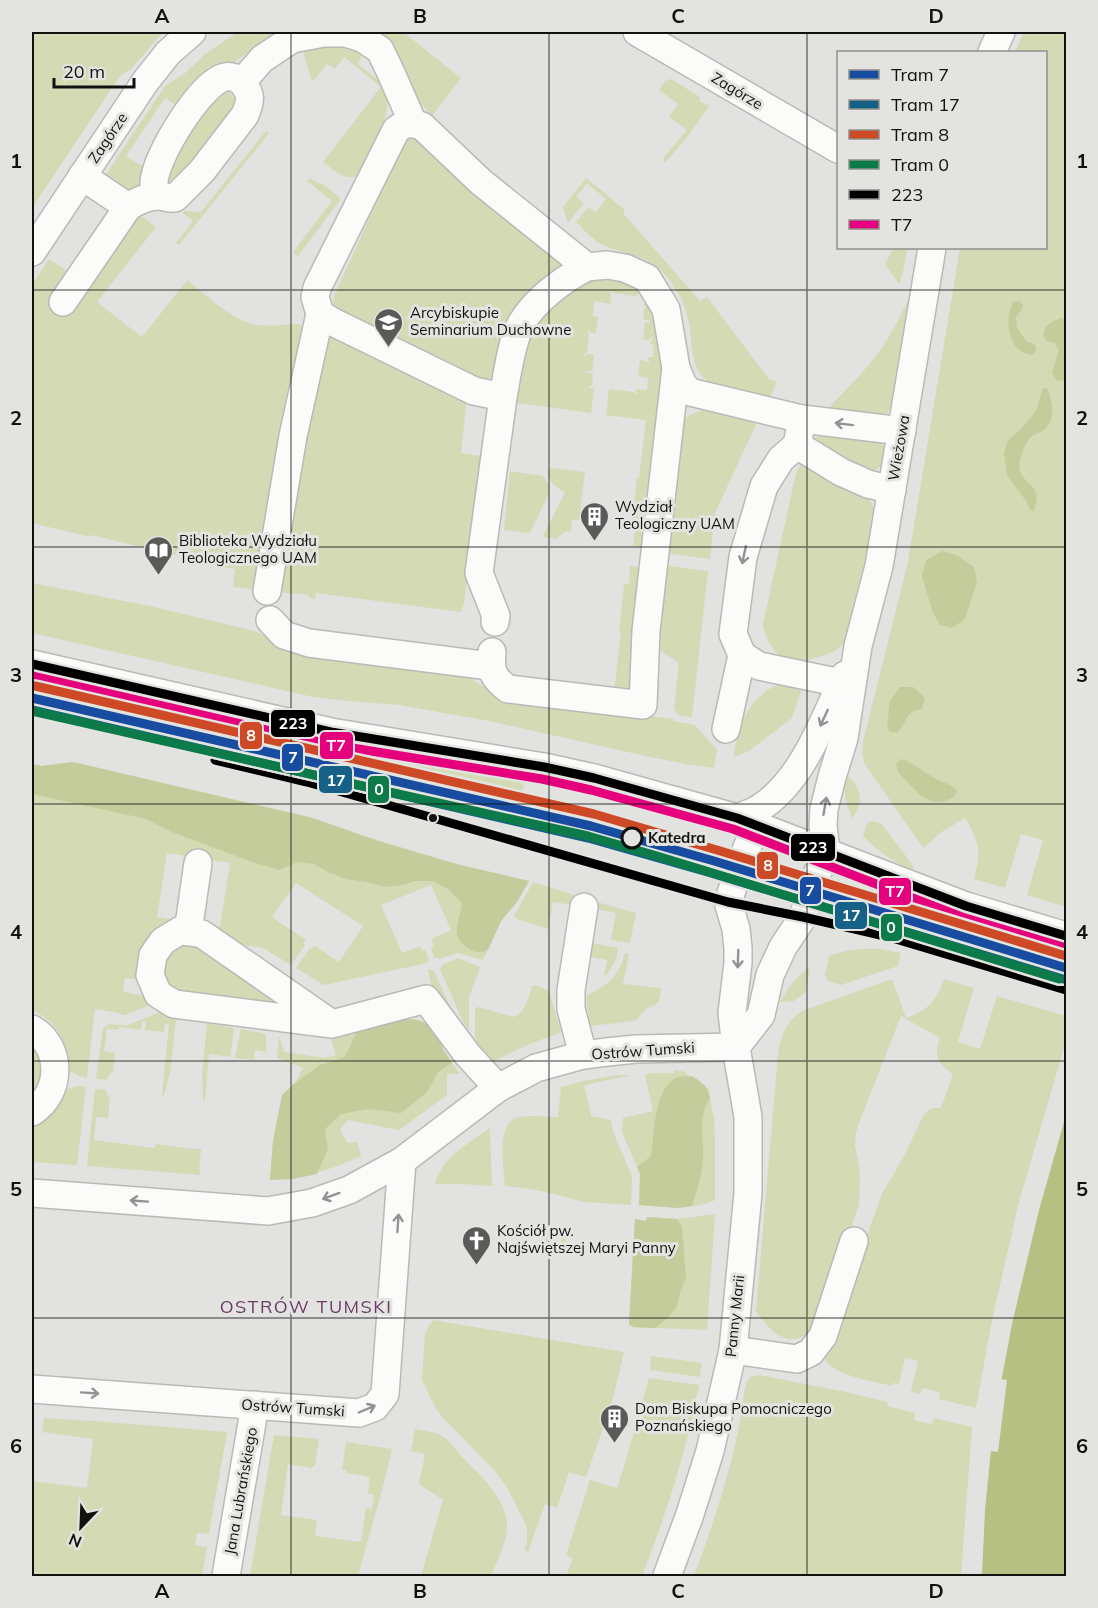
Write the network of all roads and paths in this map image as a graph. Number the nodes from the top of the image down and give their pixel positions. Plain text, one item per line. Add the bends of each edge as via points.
1 (192, 32) edge
2 (637, 32) edge
3 (1001, 32) edge
4 (992, 51) edge
5 (242, 82) junction
6 (413, 123) junction
7 (837, 148) edge
8 (82, 177) junction
9 (159, 196) junction
10 (128, 207) junction
11 (932, 249) edge
12 (32, 252) edge
13 (587, 267) junction
14 (63, 302) dead end
15 (320, 314) junction
16 (676, 368) junction
17 (503, 397) junction
18 (902, 431) junction
19 (800, 432) junction
20 (892, 490) junction
21 (267, 591) dead end
22 (270, 620) dead end
23 (495, 622) dead end
24 (858, 646) junction
25 (741, 655) junction
26 (32, 664) edge
27 (841, 683) junction
28 (726, 729) dead end
29 (746, 822) junction
30 (826, 852) junction
31 (198, 863) dead end
32 (584, 907) dead end
33 (188, 932) junction
34 (1066, 936) edge
35 (332, 1024) junction
36 (32, 1029) edge
37 (736, 1047) junction
38 (583, 1055) junction
39 (498, 1088) junction
40 (32, 1112) edge
41 (402, 1161) junction
42 (32, 1193) edge
43 (854, 1241) dead end
44 (733, 1350) junction
45 (32, 1389) edge
46 (255, 1405) junction
47 (226, 1576) edge
48 (667, 1576) edge

1 - 8 street, Zagórze via 168,53 145,82
2 - 7 street, Zagórze
3 - 4 street
5 - 6 street via 262,59 292,39 346,33 380,50
5 - 9 street via 250,92 245,115 175,198
5 - 9 street via 224,77 196,101 161,157 153,187
6 - 13 street via 422,126 481,182
6 - 15 street via 396,130 316,288
8 - 10 street
8 - 12 street, Zagórze
9 - 10 street
10 - 14 street
11 - 18 street, Wieżowa
13 - 16 street via 625,268 647,278 666,309
13 - 17 street via 544,297 520,326
15 - 17 street via 474,391
15 - 21 street via 293,436
16 - 19 street via 690,392
16 - 22 street via 646,632 643,705 508,689 496,680 491,659 309,643 284,635
17 - 23 street via 479,573
18 -> 19 street
18 - 20 street, Wieżowa
19 - 20 street via 816,458 868,484
19 -> 25 street via 764,486 743,557 733,634
20 - 24 street, Wieżowa via 879,566
24 - 27 street, Wieżowa
30 -> 24 street, Wieżowa via 824,809 844,738
25 - 27 street via 759,666
25 - 28 street
26 - 29 street via 331,732 544,767
27 -> 29 street, Wieżowa via 808,754 789,781
29 - 30 street
29 -> 37 street, Panny Marii via 728,902 738,948 732,1013
30 - 34 street via 966,906
30 - 37 street via 803,917 770,975 761,1015
31 - 33 street
32 - 38 street via 571,990 571,1009
33 - 35 street via 202,934
33 - 35 street via 181,930 163,941 153,955 150,975 158,994 174,1004
35 - 39 street via 426,999
36 - 40 street via 50,1047 55,1081 47,1098
37 - 38 street, Ostrów Tumski via 636,1049
37 - 44 street, Panny Marii via 748,1117 748,1193
38 - 39 street, Ostrów Tumski via 536,1068
39 - 41 street, Ostrów Tumski
41 -> 42 street, Ostrów Tumski via 349,1190 312,1203 268,1211
46 -> 41 street, Ostrów Tumski via 359,1413 375,1407 385,1394
43 - 44 street via 823,1336 811,1352 797,1359
44 - 48 street, Panny Marii via 710,1451
45 -> 46 street, Ostrów Tumski
46 - 47 street, Jana Lubrańskiego

